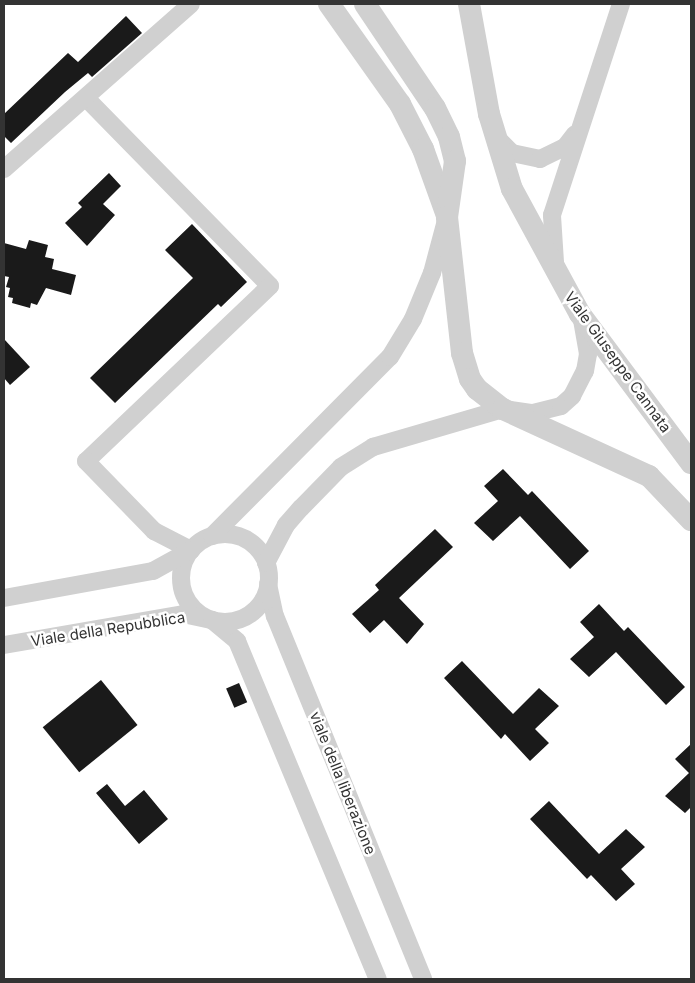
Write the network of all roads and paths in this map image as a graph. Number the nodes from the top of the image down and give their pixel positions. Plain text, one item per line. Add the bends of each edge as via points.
1 (191, 4) edge
2 (329, 4) edge
3 (365, 4) edge
4 (469, 4) edge
5 (621, 4) edge
6 (86, 98) junction
7 (579, 127) junction
8 (495, 136) junction
9 (4, 169) edge
10 (447, 217) junction
11 (558, 278) junction
12 (580, 314) junction
13 (503, 409) junction
14 (691, 463) edge
15 (691, 520) edge
16 (212, 536) junction
17 (191, 550) junction
18 (266, 563) junction
19 (268, 584) junction
20 (4, 598) edge
21 (212, 620) junction
22 (4, 645) edge
23 (378, 979) edge
24 (423, 979) edge

1 - 6 street
2 - 10 street via 400,104 423,149
3 - 10 street via 435,108 449,136 455,162
4 - 8 street, Viale Giuseppe Cannata
5 - 7 street
6 - 9 street
6 - 17 street via 270,286 86,461 154,531
7 - 8 street via 565,147 540,159 512,153
7 - 11 street via 552,215
8 - 11 street, Viale Giuseppe Cannata via 512,189
10 - 13 street via 465,368 477,389
10 - 16 street via 432,273 413,320 390,356
11 - 12 street, Viale Giuseppe Cannata
12 - 13 street via 588,354 585,371 572,396 548,412
12 - 14 street, Viale Giuseppe Cannata
13 - 15 street via 636,468 665,489
13 - 18 street via 374,447 341,467 286,525
16 - 17 street
16 - 18 street via 225,534 244,539 260,551
17 - 20 street via 153,571
17 - 21 street via 184,562 183,590 194,608
18 - 19 street
19 - 21 street via 263,599 242,618
19 - 24 street, viale della liberazione via 275,616
21 - 22 street, Viale della Repubblica via 183,614
21 - 23 street via 237,641

